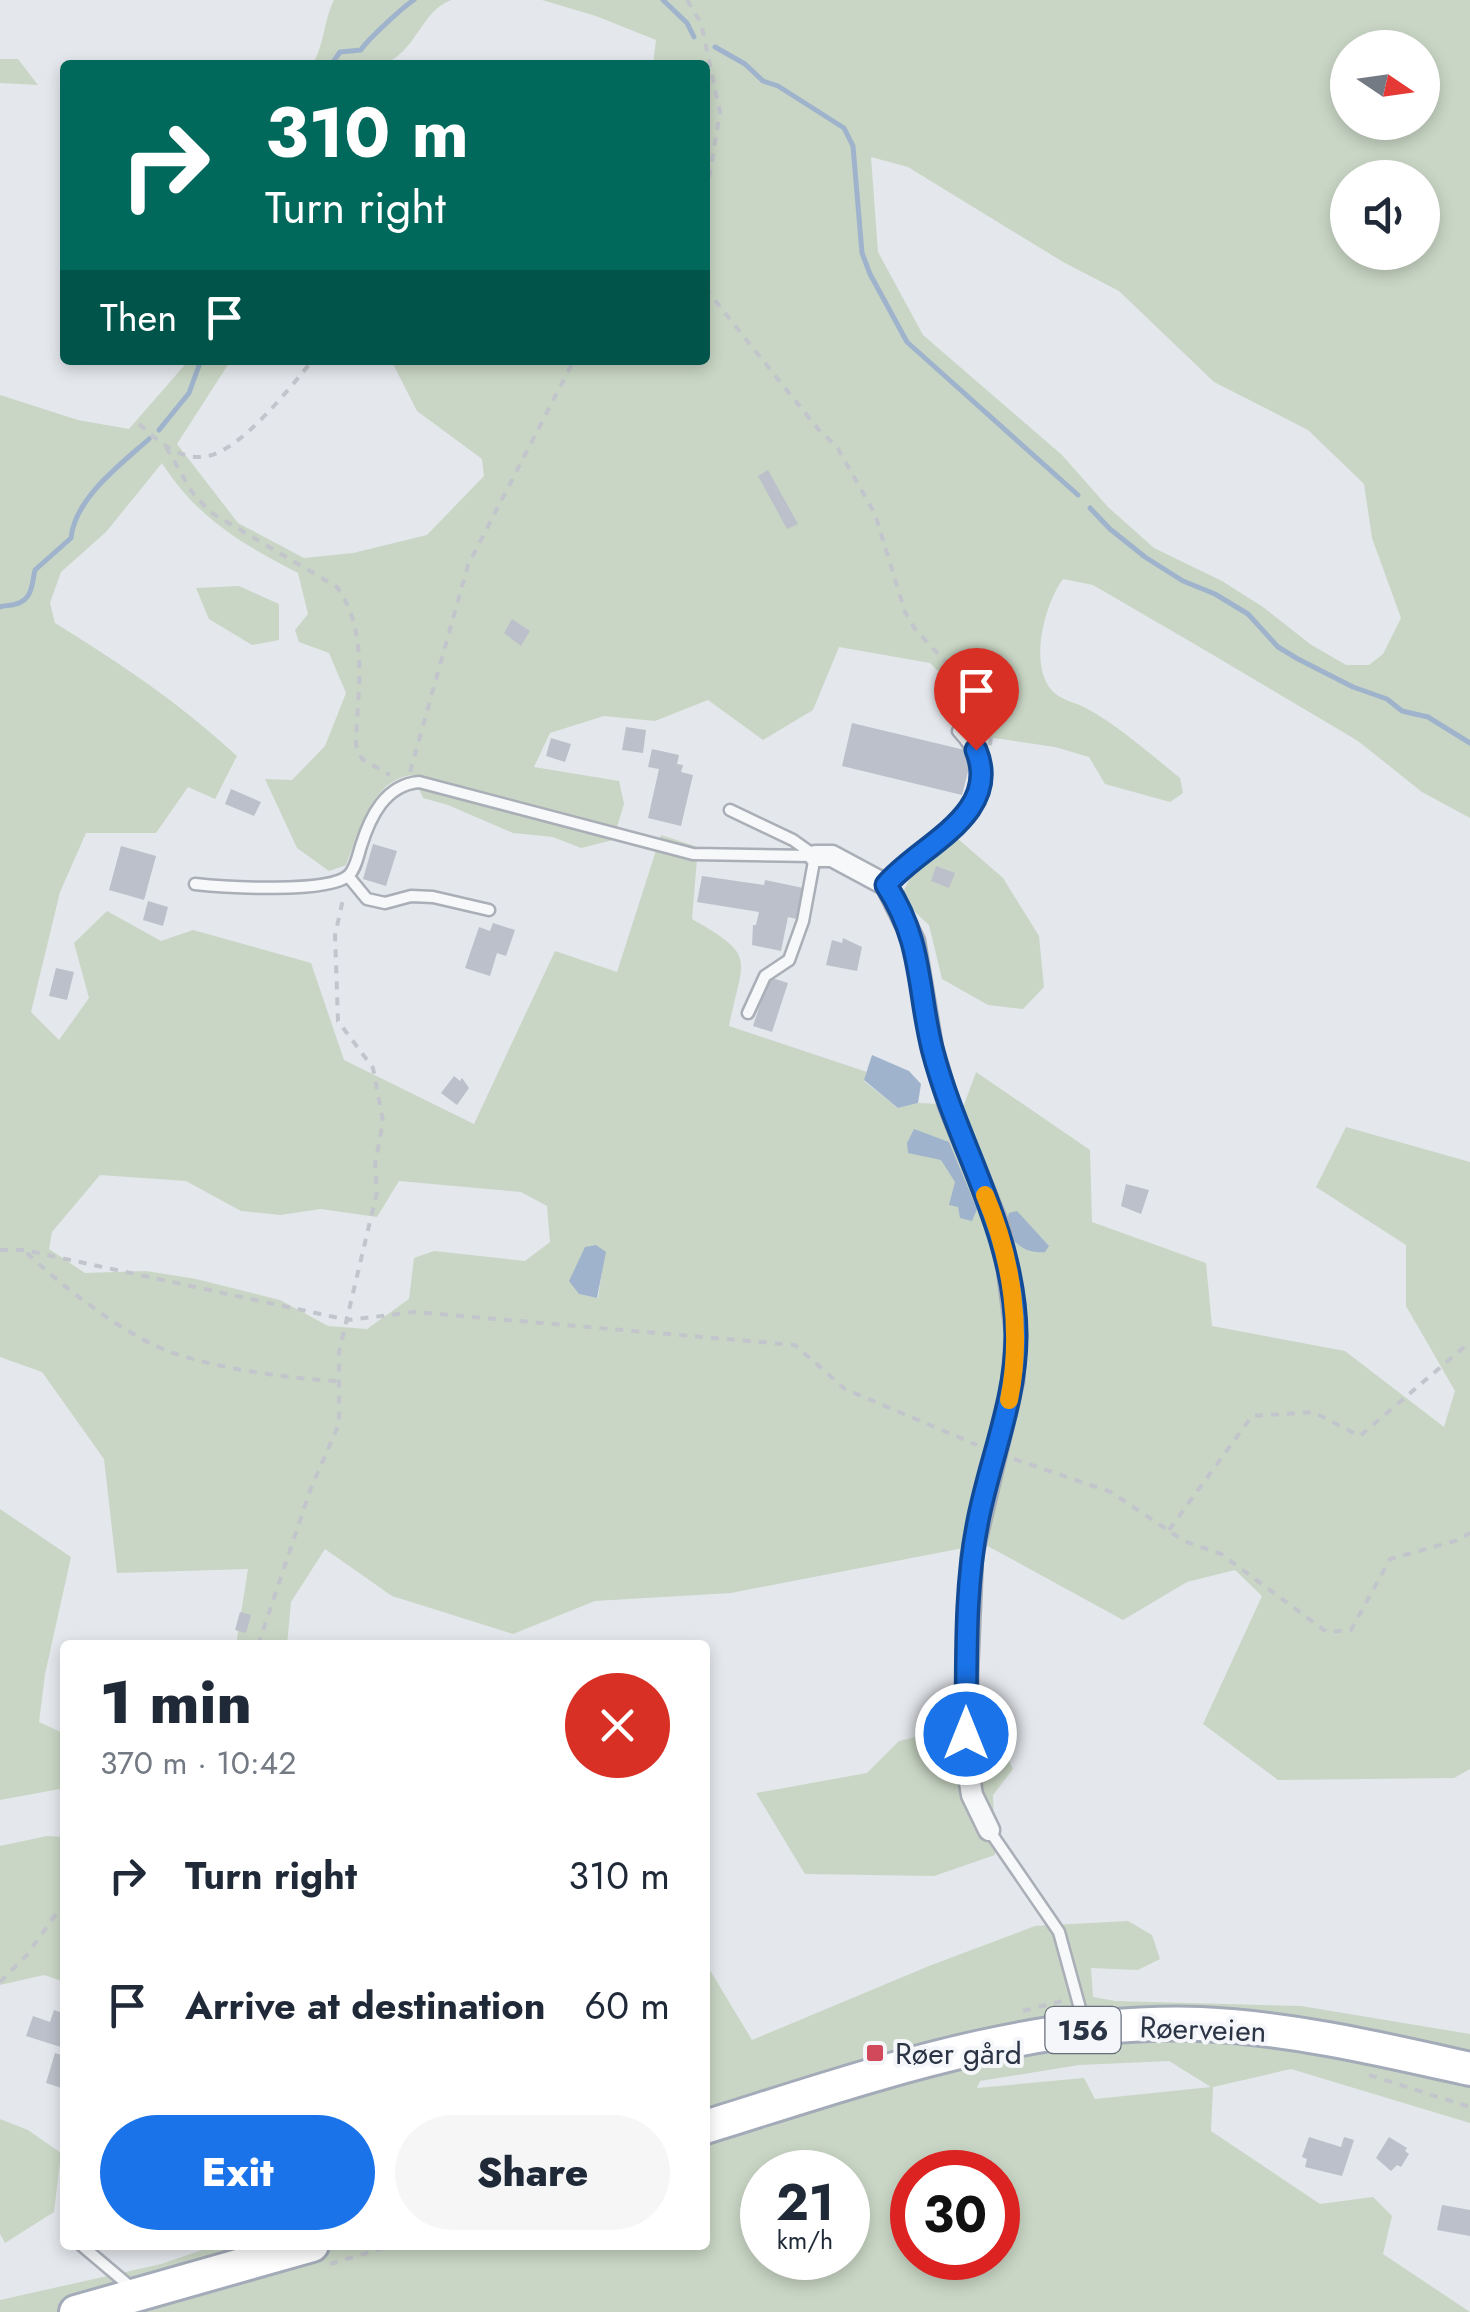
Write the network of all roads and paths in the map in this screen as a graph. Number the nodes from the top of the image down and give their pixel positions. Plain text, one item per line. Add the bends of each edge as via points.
1 (687, 0) edge
2 (709, 60) edge
3 (710, 63) edge
4 (710, 173) edge
5 (710, 294) edge
6 (309, 365) edge
7 (571, 365) edge
8 (140, 424) dead end
9 (166, 447) junction
10 (958, 731) dead end
11 (981, 769) junction
12 (407, 783) junction
13 (730, 810) dead end
14 (815, 856) junction
15 (348, 876) junction
16 (195, 884) dead end
17 (886, 885) junction
18 (490, 910) dead end
19 (748, 1013) dead end
20 (0, 1250) edge
21 (24, 1250) junction
22 (348, 1320) junction
23 (1470, 1342) edge
24 (339, 1381) junction
25 (996, 1453) junction
26 (1169, 1531) junction
27 (1470, 1533) edge
28 (260, 1640) edge
29 (989, 1830) joint
30 (60, 1909) edge
31 (0, 1982) edge
32 (1086, 2029) junction
33 (1470, 2069) edge
34 (1366, 2074) dead end
35 (1470, 2107) edge
36 (710, 2125) edge
37 (87, 2250) edge
38 (295, 2250) edge
39 (141, 2294) junction
40 (76, 2312) edge

1 - 2 path via 702,23
3 - 4 path via 720,112
5 - 11 path via 837,447 875,514 905,612 989,709 990,749
6 - 9 path via 224,450 204,457
7 - 12 path via 468,565
8 - 9 path
9 - 12 path via 210,512 337,586 356,622 356,745 362,759
10 - 11 lane via 976,750
11 - 17 lane via 961,822
12 - 14 lane via 437,785 693,854
12 - 15 lane via 372,816
13 - 14 lane
14 - 17 street via 832,856
14 - 19 lane via 789,960 764,976
15 - 16 lane via 295,886
15 - 18 lane via 368,899 434,897
15 - 22 path via 336,935 338,1021 373,1068 383,1122 377,1192
17 - 25 street via 914,941 932,1048 999,1228 1008,1270 1016,1333 1013,1382
20 - 21 path
21 - 22 path
21 - 24 path via 65,1288 179,1355
22 - 24 path
22 - 25 path via 415,1312 795,1345 845,1390
23 - 26 path via 1360,1436 1314,1412 1252,1416
24 - 28 path via 340,1424
25 - 26 path via 1111,1492
25 - 29 street via 972,1555 967,1674 966,1764
26 - 27 path via 1221,1554 1327,1632 1351,1630 1390,1559
29 - 32 lane via 1059,1932
30 - 31 path
32 - 33 main road, Røerveien / 156 via 1241,2027
32 - 36 main road, Røerveien / 156 via 960,2052
34 - 35 path
37 - 39 lane
38 - 39 main road
39 - 40 main road

